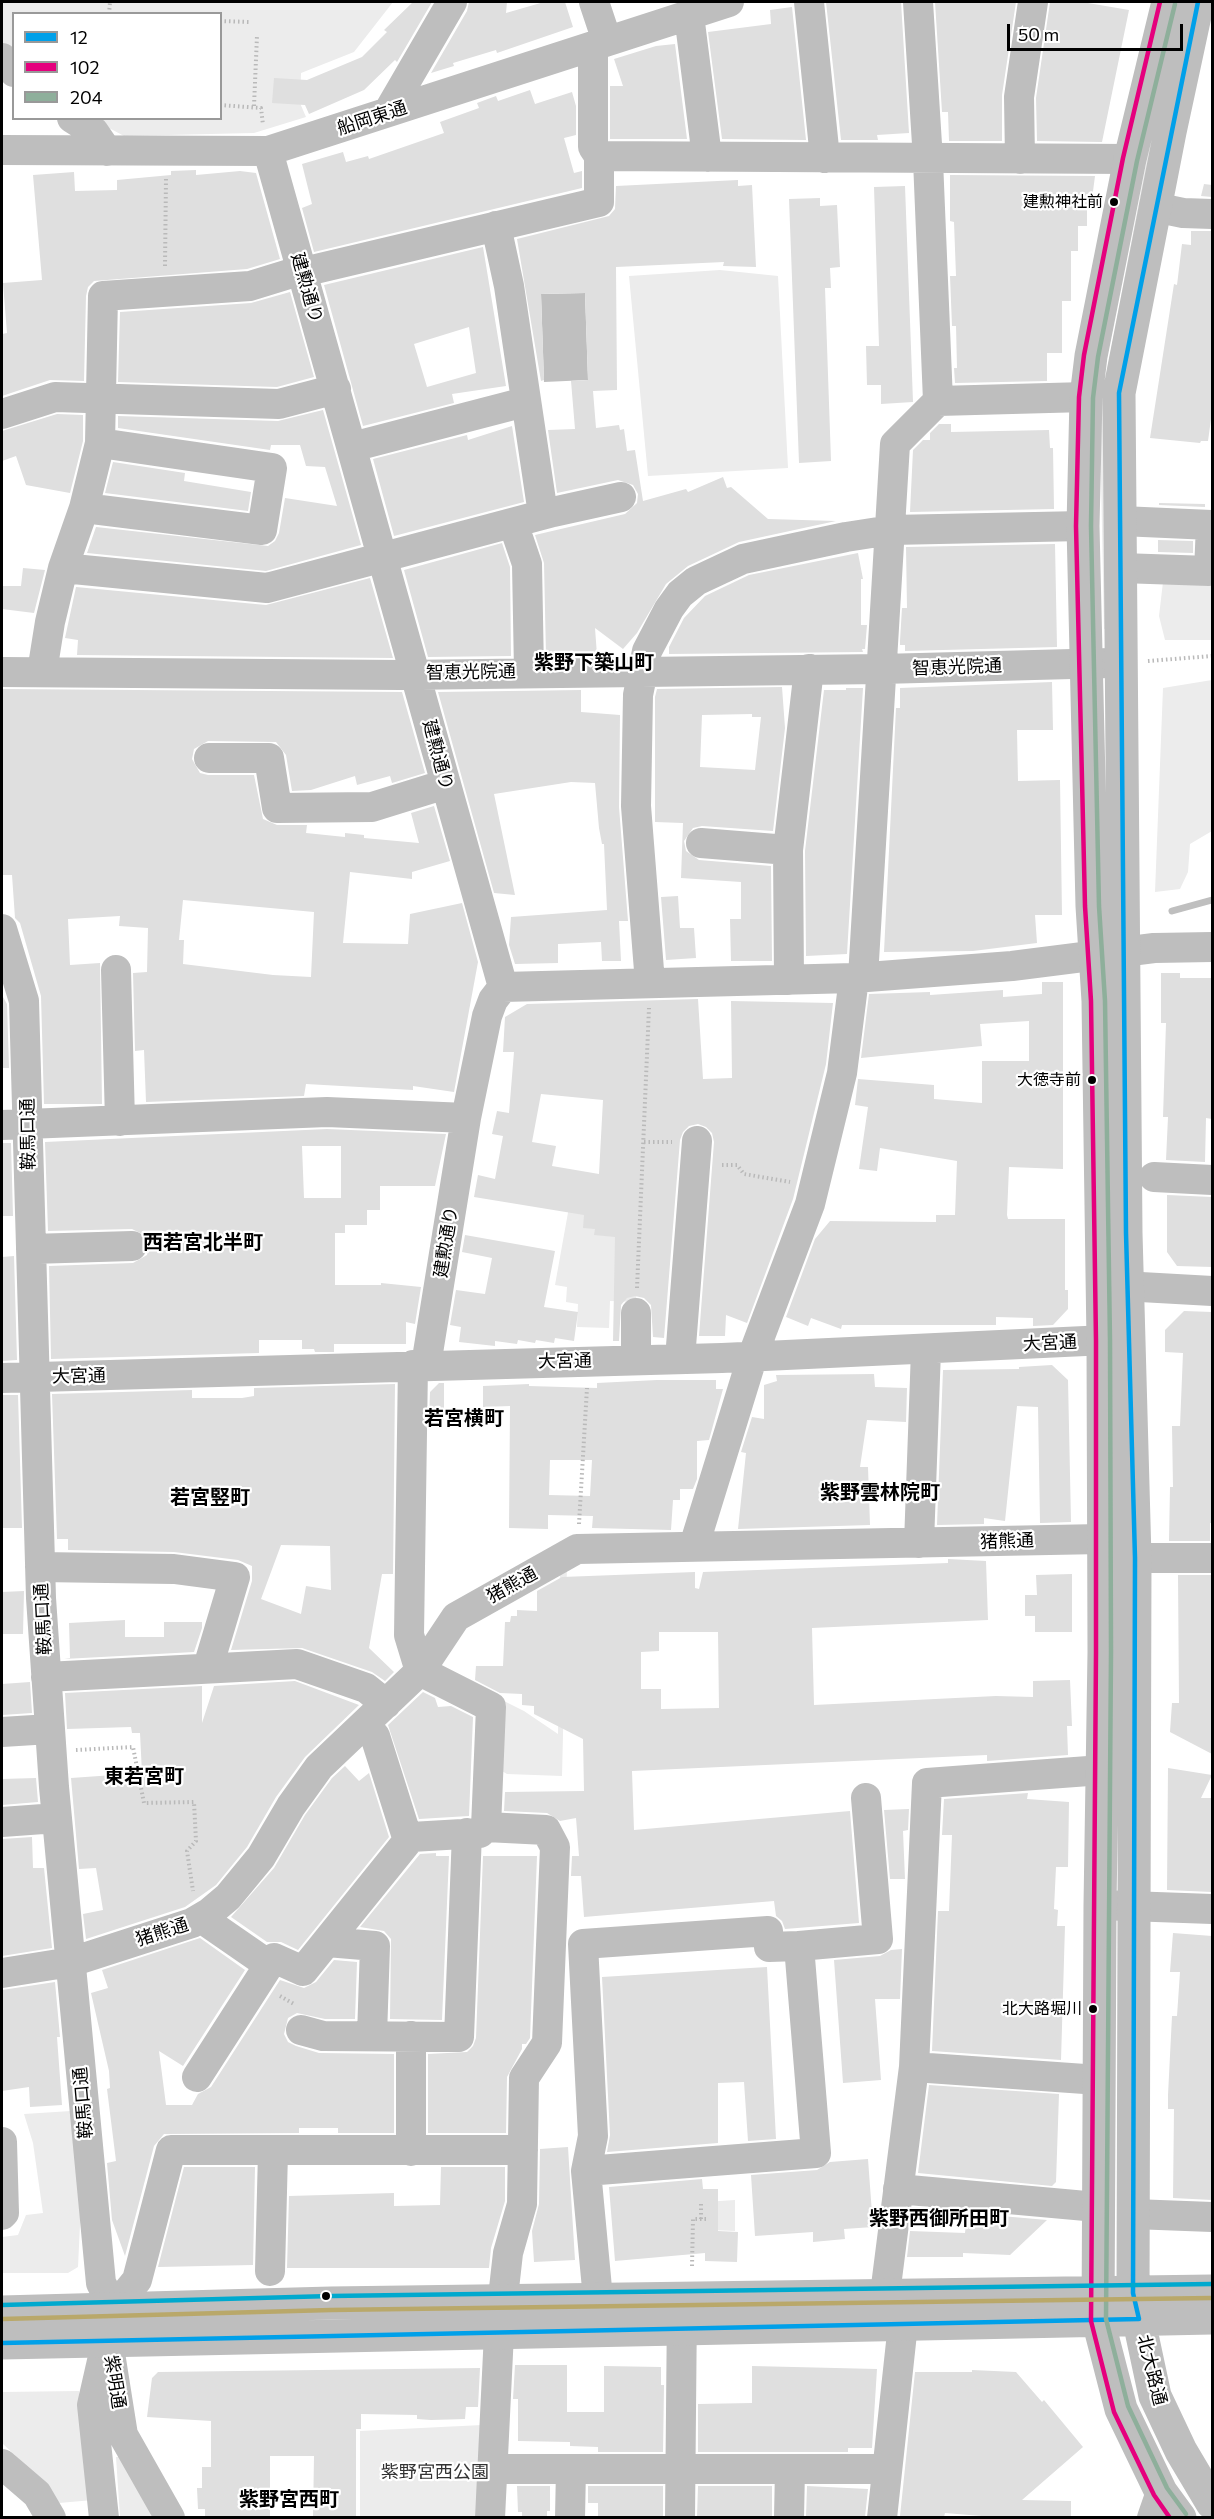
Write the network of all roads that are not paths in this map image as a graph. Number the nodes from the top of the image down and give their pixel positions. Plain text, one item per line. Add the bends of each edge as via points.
1 (452, 2) edge
2 (594, 2) edge
3 (729, 2) edge
4 (809, 2) edge
5 (918, 2) edge
6 (1033, 2) edge
7 (1168, 2) edge
8 (1198, 2) edge
9 (689, 15) junction
10 (1201, 39) edge
11 (600, 43) junction
12 (2, 58) edge
13 (12, 70) edge
14 (388, 112) junction
15 (75, 120) edge
16 (2, 150) edge
17 (266, 150) junction
18 (107, 151) junction
19 (599, 156) junction
20 (707, 157) junction
21 (825, 158) junction
22 (1020, 159) junction
23 (1130, 159) junction
24 (928, 160) junction
25 (1154, 207) junction
26 (1212, 214) edge
27 (496, 226) junction
28 (302, 271) junction
29 (336, 389) junction
30 (1086, 397) junction
31 (102, 398) junction
32 (938, 401) junction
33 (525, 402) junction
34 (2, 414) edge
35 (100, 443) junction
36 (352, 447) junction
37 (621, 497) dead end
38 (84, 508) junction
39 (543, 514) junction
40 (1121, 521) junction
41 (513, 523) junction
42 (1083, 526) junction
43 (891, 530) junction
44 (383, 558) junction
45 (63, 568) junction
46 (1121, 568) junction
47 (1136, 662) junction
48 (1088, 663) junction
49 (809, 669) junction
50 (881, 669) junction
51 (643, 670) junction
52 (529, 671) junction
53 (2, 672) edge
54 (42, 672) junction
55 (416, 673) junction
56 (209, 758) dead end
57 (446, 784) junction
58 (701, 843) dead end
59 (788, 850) junction
60 (2, 930) edge
61 (1212, 947) edge
62 (1109, 954) junction
63 (116, 970) dead end
64 (859, 978) junction
65 (789, 980) junction
66 (650, 983) junction
67 (503, 987) junction
68 (466, 1118) junction
69 (120, 1121) junction
70 (15, 1124) edge
71 (696, 1153) road end
72 (1154, 1177) dead end
73 (1212, 1180) edge
74 (132, 1246) dead end
75 (31, 1249) junction
76 (1114, 1284) junction
77 (1212, 1291) edge
78 (636, 1313) road end
79 (1115, 1340) junction
80 (926, 1350) junction
81 (753, 1355) junction
82 (680, 1359) junction
83 (636, 1360) junction
84 (420, 1365) junction
85 (36, 1377) junction
86 (2, 1378) edge
87 (1102, 1539) junction
88 (919, 1543) junction
89 (694, 1546) junction
90 (1135, 1558) junction
91 (1212, 1558) edge
92 (40, 1567) junction
93 (208, 1667) junction
94 (420, 1671) junction
95 (46, 1677) junction
96 (386, 1704) junction
97 (365, 1726) junction
98 (2, 1731) edge
99 (51, 1740) junction
100 (1102, 1770) junction
101 (866, 1798) dead end
102 (57, 1818) junction
103 (2, 1822) edge
104 (476, 1830) junction
105 (411, 1837) junction
106 (1100, 1905) junction
107 (1135, 1906) junction
108 (1212, 1909) edge
109 (201, 1918) junction
110 (327, 1942) junction
111 (799, 1946) junction
112 (71, 1962) junction
113 (2, 1973) edge
114 (263, 1974) junction
115 (301, 2030) road end
116 (372, 2036) junction
117 (411, 2036) junction
118 (915, 2067) junction
119 (197, 2077) dead end
120 (1099, 2080) junction
121 (2, 2142) edge
122 (523, 2150) junction
123 (411, 2151) junction
124 (273, 2152) junction
125 (586, 2171) junction
126 (898, 2189) junction
127 (1097, 2207) junction
128 (1133, 2214) junction
129 (2, 2215) edge
130 (1212, 2217) edge
131 (270, 2271) dead end
132 (1212, 2291) edge
133 (885, 2294) junction
134 (598, 2299) junction
135 (504, 2300) junction
136 (331, 2302) junction
137 (1097, 2306) junction
138 (1136, 2306) junction
139 (114, 2308) junction
140 (2, 2312) edge
141 (682, 2313) junction
142 (1212, 2318) edge
143 (903, 2324) junction
144 (499, 2333) junction
145 (333, 2336) junction
146 (108, 2341) junction
147 (2, 2343) edge
148 (2, 2464) edge
149 (491, 2469) junction
150 (571, 2469) junction
151 (680, 2469) junction
152 (790, 2469) junction
153 (887, 2469) junction
154 (1207, 2486) edge
155 (1164, 2509) edge
156 (51, 2517) edge
157 (104, 2517) edge
158 (170, 2517) edge
159 (490, 2517) edge
160 (570, 2517) edge
161 (680, 2517) edge
162 (789, 2517) edge
163 (882, 2517) edge

1 - 14 street
2 - 11 street
3 - 9 street, 船岡東通
4 - 21 street
5 - 24 street
6 - 22 street via 1019,97
7 - 23 main road, 北大路通
8 - 10 main road, 北大路通
9 - 11 street, 船岡東通
9 - 20 street
10 - 25 main road, 北大路通
11 - 14 street, 船岡東通
11 - 19 street via 593,147
12 - 13 street
14 - 17 street, 船岡東通
15 - 18 street via 94,132
16 - 18 street, 船岡東通
17 - 18 street, 船岡東通
17 - 28 street, 建勲通り
19 - 20 street
19 - 27 street via 599,202
20 - 21 street
21 - 24 street
22 - 23 street
22 - 24 street
23 - 30 main road, 北大路通
24 - 32 street
25 - 26 street
25 - 40 main road, 北大路通 via 1119,393
27 - 28 street
27 - 33 street via 509,286
28 - 29 street, 建勲通り
28 - 31 street via 250,286 103,296
29 - 31 street via 279,404
29 - 36 street, 建勲通り
30 - 32 street
30 - 42 main road, 北大路通
31 - 34 street via 55,397
31 - 35 street
32 - 43 street via 895,444
33 - 36 street
33 - 39 street
35 - 38 street
35 - 38 street via 272,468 262,530
36 - 44 street, 建勲通り
37 - 39 street
38 - 45 street
39 - 41 street
40 - 46 main road, 北大路通
40 - 46 street via 1211,525 1209,571
41 - 44 street
41 - 52 street via 527,564
42 - 43 street
42 - 48 main road, 北大路通
43 - 50 street
43 - 51 street via 801,544 743,559 696,581 669,609 647,651
44 - 45 street via 267,588
44 - 55 street, 建勲通り
45 - 54 street
46 - 47 main road, 北大路通
47 - 48 street, 智恵光院通
47 - 62 main road, 北大路通
48 - 50 street, 智恵光院通
48 - 62 main road, 北大路通 via 1092,906
49 - 50 street, 智恵光院通
49 - 51 street, 智恵光院通
49 - 59 street
50 - 64 street
51 - 52 street, 智恵光院通
51 - 66 street via 638,695 636,806
52 - 55 street, 智恵光院通
53 - 54 street, 智恵光院通
54 - 55 street, 智恵光院通
55 - 57 street, 建勲通り
56 - 57 street via 269,758 278,808 372,807
57 - 67 street, 建勲通り
58 - 59 street
59 - 65 street
60 - 70 street, 鞍馬口通 via 24,1001
61 - 62 street
62 - 64 street
62 - 76 main road, 北大路通
63 - 69 street
64 - 65 street
64 - 81 street via 842,1073 815,1186
65 - 66 street
66 - 67 street
67 - 68 street, 建勲通り via 487,1016
68 - 69 street via 327,1113
68 - 84 street, 建勲通り
69 - 70 street
70 - 75 street, 鞍馬口通
71 - 82 street
72 - 73 street
74 - 75 street
75 - 85 street, 鞍馬口通
76 - 77 street
76 - 79 main road, 北大路通
78 - 83 street
79 - 80 street, 大宮通
79 - 87 main road, 北大路通
79 - 90 main road, 北大路通
80 - 81 street, 大宮通
80 - 88 street
81 - 82 street, 大宮通
81 - 89 street
82 - 83 street, 大宮通
83 - 84 street, 大宮通
84 - 85 street, 大宮通
84 - 94 street, 建勲通り via 409,1635
85 - 86 street, 大宮通
85 - 92 street, 鞍馬口通
87 - 88 street, 猪熊通
87 - 100 main road, 北大路通
88 - 89 street, 猪熊通
89 - 94 street, 猪熊通 via 577,1549 456,1617
90 - 91 street
90 - 107 main road, 北大路通
92 - 93 street via 174,1569 235,1577
92 - 95 street, 鞍馬口通
93 - 95 street
93 - 96 street via 297,1664 366,1688
94 - 96 street, 猪熊通
94 - 104 street via 491,1707
95 - 99 street, 鞍馬口通
96 - 97 street, 猪熊通
97 - 105 street via 375,1736 406,1834
97 - 109 street, 猪熊通 via 319,1767 261,1857 228,1897
98 - 99 street
99 - 102 street, 鞍馬口通
100 - 106 main road, 北大路通
100 - 118 street via 927,1783
101 - 111 street via 878,1939
102 - 103 street
102 - 112 street, 鞍馬口通
104 - 105 street
104 - 117 street via 459,2037
104 - 122 street via 546,1830 555,1847 547,2043 524,2078
105 - 110 street
106 - 107 street
106 - 120 main road, 北大路通
107 - 108 street
107 - 128 main road, 北大路通
109 - 112 street, 猪熊通
109 - 114 street
110 - 114 street via 303,1971 274,1958
110 - 116 street via 375,1946
111 - 125 street via 816,2153
111 - 125 street via 769,1947 768,1931 583,1944 593,2136
112 - 113 street, 猪熊通
112 - 139 street, 鞍馬口通 via 102,2283
114 - 119 street
115 - 116 street via 323,2036
116 - 117 street
117 - 123 street
118 - 120 street
118 - 126 street
120 - 127 main road, 北大路通
121 - 129 street
122 - 123 street
122 - 135 street via 522,2204 508,2253
123 - 124 street
124 - 131 street
124 - 139 street via 171,2150 137,2280
125 - 134 street
126 - 127 street
126 - 133 street
127 - 137 main road, 北大路通
128 - 130 street
128 - 138 main road, 北大路通
132 - 138 main road
133 - 137 main road
133 - 141 main road
133 - 143 street
134 - 135 main road
134 - 141 main road
135 - 136 main road
135 - 144 street
136 - 139 main road
136 - 145 street
137 - 138 main road
137 - 143 main road
137 - 155 main road, 北大路通 via 1121,2409
138 - 142 main road
138 - 154 main road, 北大路通 via 1155,2396
139 - 140 main road
139 - 146 street
141 - 143 main road
141 - 144 main road
141 - 151 street
143 - 153 street
144 - 145 main road
144 - 149 street
145 - 146 main road
146 - 147 main road
146 - 157 street, 紫明通 via 92,2404
146 - 158 street, 紫明通 via 123,2435
148 - 156 street via 37,2494
149 - 150 street
149 - 159 street
150 - 151 street
150 - 160 street
151 - 152 street
151 - 161 street
152 - 153 street
152 - 162 street
153 - 163 street

